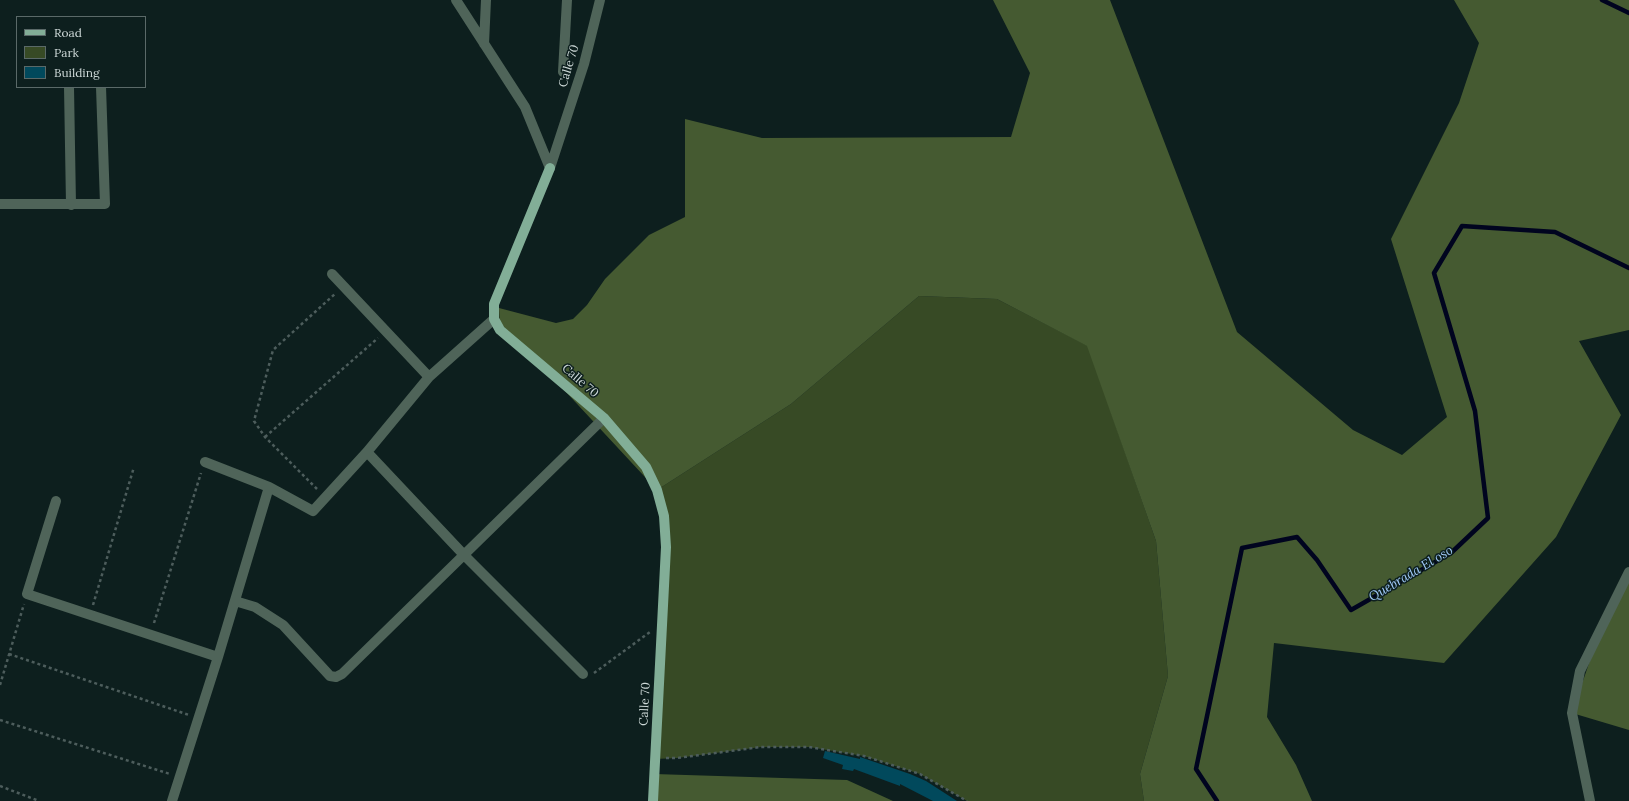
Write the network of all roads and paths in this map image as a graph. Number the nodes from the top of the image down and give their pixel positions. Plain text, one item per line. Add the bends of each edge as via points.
1 (456, 0) edge
2 (486, 0) edge
3 (567, 0) edge
4 (600, 0) edge
5 (484, 44) junction
6 (563, 72) dead end
7 (69, 88) edge
8 (101, 88) edge
9 (550, 168) junction
10 (0, 204) edge
11 (70, 205) junction
12 (332, 274) dead end
13 (344, 286) junction
14 (494, 319) junction
15 (386, 332) junction
16 (429, 377) junction
17 (604, 418) junction
18 (265, 437) junction
19 (367, 452) junction
20 (205, 462) joint
21 (134, 468) dead end
22 (269, 487) junction
23 (326, 498) junction
24 (56, 501) dead end
25 (464, 555) junction
26 (1629, 572) edge
27 (27, 594) junction
28 (234, 600) junction
29 (90, 615) junction
30 (662, 633) junction
31 (150, 635) junction
32 (9, 654) junction
33 (218, 658) junction
34 (583, 674) joint
35 (0, 685) edge
36 (199, 718) junction
37 (0, 720) edge
38 (655, 757) junction
39 (180, 777) junction
40 (0, 786) edge
41 (39, 801) edge
42 (172, 801) edge
43 (653, 801) edge
44 (967, 801) edge
45 (1590, 801) edge

1 - 5 street
2 - 5 street
3 - 6 street
4 - 9 street, Calle 70 via 584,64
5 - 9 street via 524,107
7 - 11 street
8 - 11 street via 105,204
9 - 14 main road, Calle 70 via 494,304
10 - 11 street
12 - 13 street
13 - 15 street
13 - 18 path via 273,350 254,421
14 - 16 street
14 - 17 main road, Calle 70 via 500,330
15 - 16 street
15 - 18 path
16 - 19 street
17 - 25 street
17 - 30 main road, Calle 70 via 646,467 657,490 664,516 666,547
18 - 23 path
19 - 23 street
19 - 25 street
20 - 22 street
20 - 31 path
21 - 29 path
22 - 23 street via 313,511
22 - 28 street
24 - 27 street
25 - 28 street via 336,677 330,676 283,625 255,607
25 - 34 street
26 - 45 street via 1580,671 1572,713
27 - 29 street
27 - 32 path
28 - 33 street
29 - 31 street
30 - 34 path via 649,632 600,670 590,675
30 - 38 main road, Calle 70
31 - 33 street
32 - 35 path
32 - 36 path
33 - 36 street
36 - 39 street
37 - 39 path
38 - 43 main road, Calle 70
38 - 44 path via 677,758 761,747 809,747 864,756 920,774
39 - 42 street
40 - 41 path

